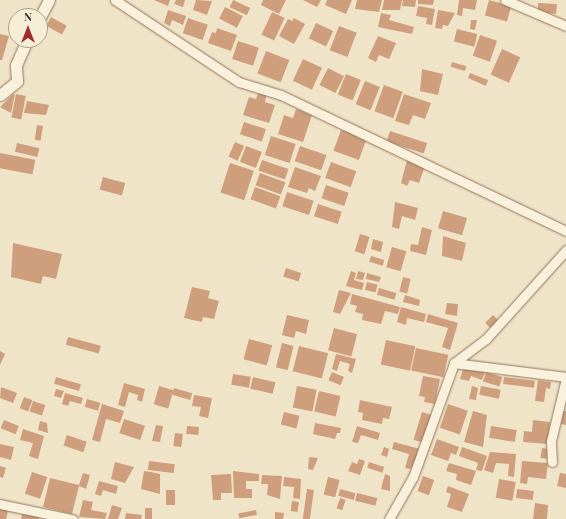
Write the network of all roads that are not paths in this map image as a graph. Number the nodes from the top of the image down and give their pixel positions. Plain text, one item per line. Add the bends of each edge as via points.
1 (115, 0) edge
2 (505, 0) edge
3 (566, 26) edge
4 (23, 48) edge
5 (0, 96) edge
6 (566, 231) edge
7 (566, 250) edge
8 (454, 363) junction
9 (566, 378) edge
10 (552, 462) dead end
11 (0, 504) edge
12 (72, 519) edge
13 (389, 519) edge

1 - 6 street via 239,82 281,94
2 - 3 street
4 - 5 street via 16,65 17,81
7 - 8 street via 486,339
8 - 9 street
8 - 13 street via 412,477
9 - 10 street via 551,441
11 - 12 street

